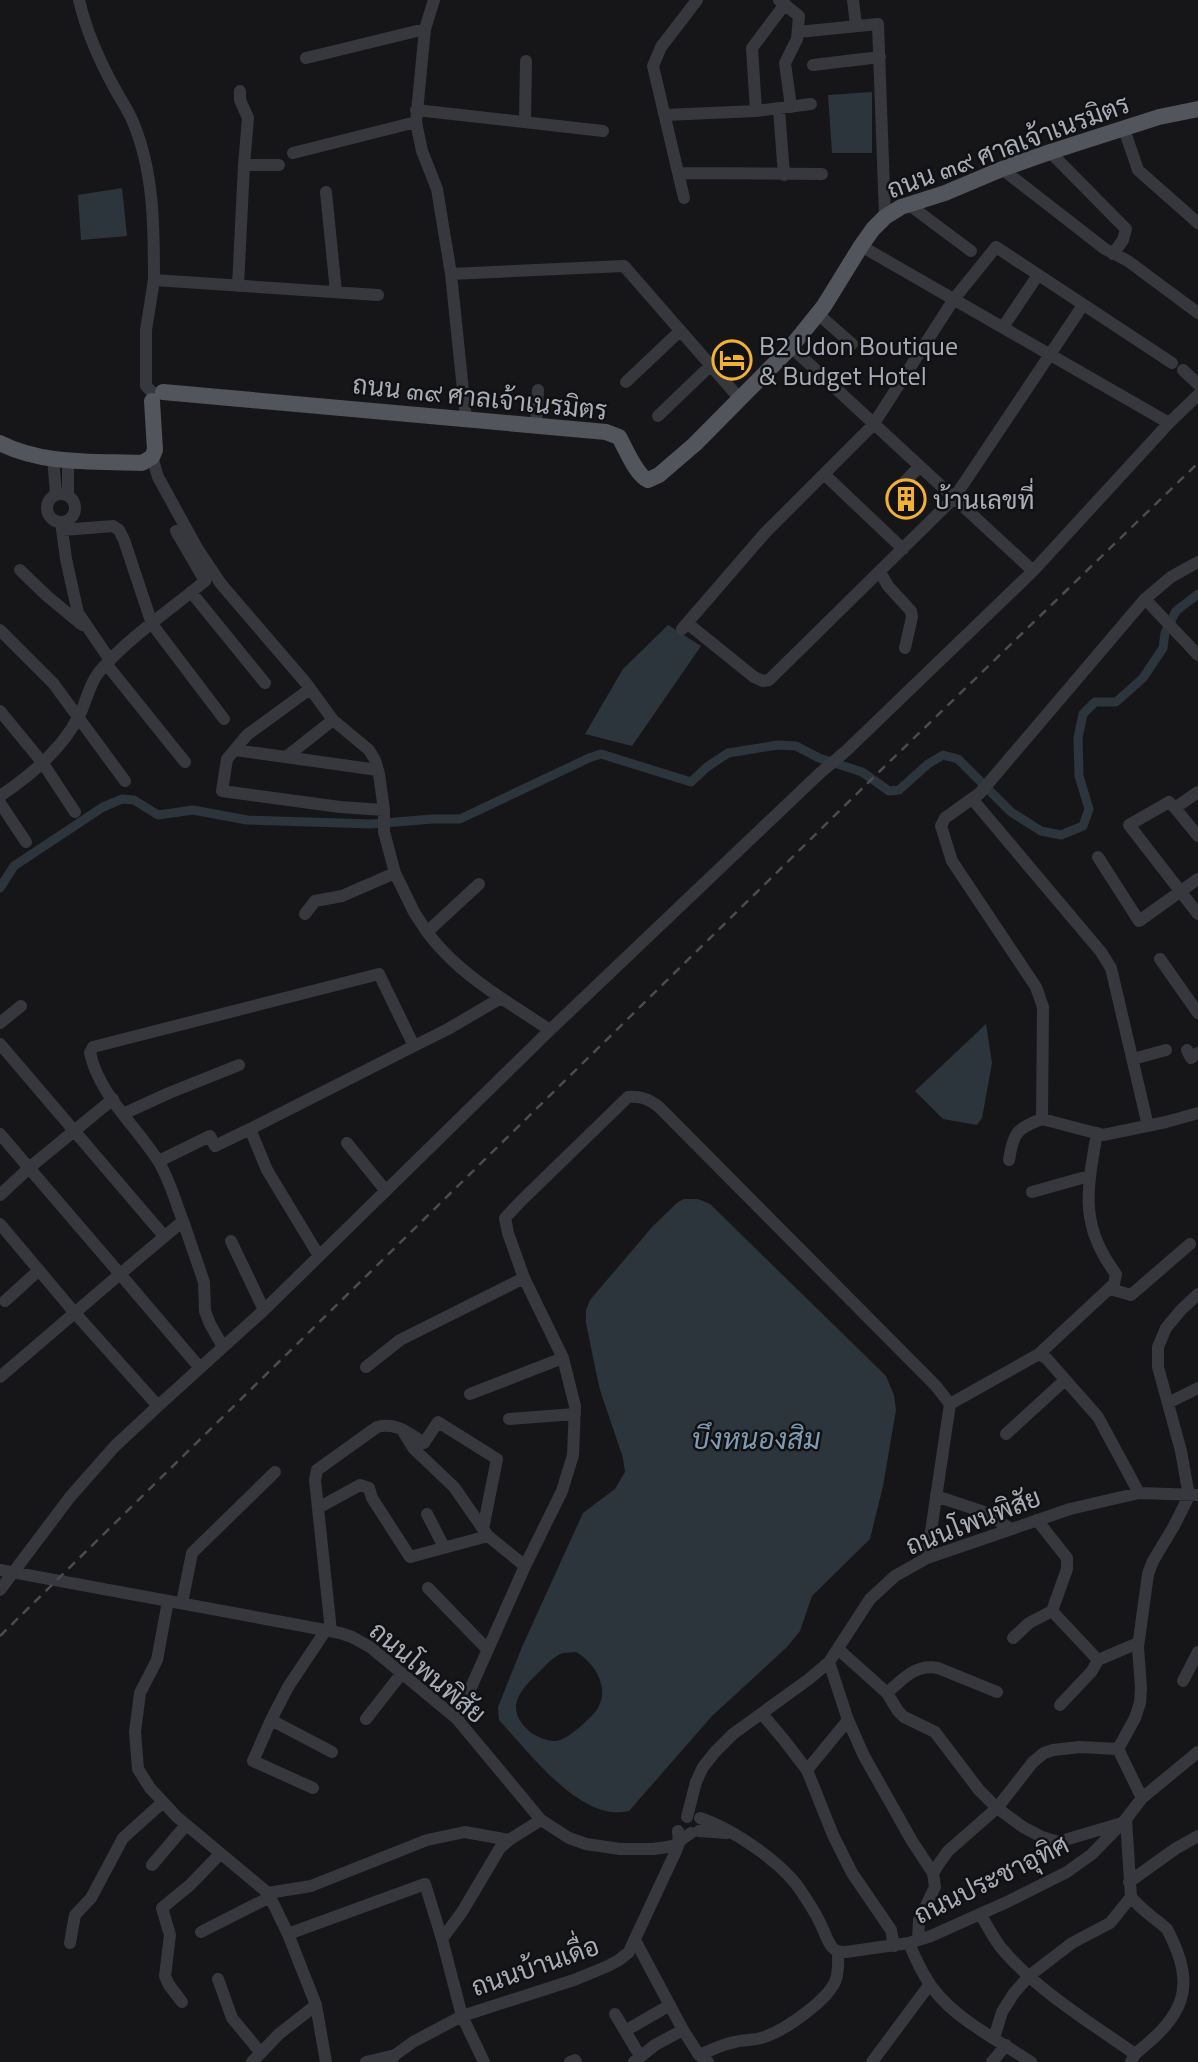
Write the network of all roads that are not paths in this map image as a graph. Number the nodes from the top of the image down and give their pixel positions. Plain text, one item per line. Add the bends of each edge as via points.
1 (79, 0) edge
2 (434, 0) edge
3 (697, 0) edge
4 (853, 0) edge
5 (782, 2) edge
6 (856, 25) junction
7 (425, 29) junction
8 (798, 32) junction
9 (306, 58) dead end
10 (880, 58) junction
11 (526, 61) dead end
12 (813, 65) dead end
13 (240, 91) dead end
14 (811, 104) dead end
15 (785, 108) junction
16 (1198, 109) edge
17 (756, 111) junction
18 (665, 115) junction
19 (416, 116) junction
20 (525, 122) junction
21 (1124, 129) junction
22 (603, 131) dead end
23 (1051, 152) junction
24 (293, 153) dead end
25 (244, 165) junction
26 (279, 165) dead end
27 (1002, 169) junction
28 (679, 173) junction
29 (822, 174) dead end
30 (784, 175) junction
31 (326, 192) dead end
32 (684, 198) dead end
33 (908, 204) junction
34 (885, 216) junction
35 (1198, 223) edge
36 (861, 246) junction
37 (971, 251) dead end
38 (1113, 254) junction
39 (451, 274) junction
40 (1038, 275) junction
41 (154, 280) junction
42 (238, 286) junction
43 (335, 292) junction
44 (378, 295) dead end
45 (954, 299) junction
46 (1083, 305) junction
47 (1198, 313) edge
48 (818, 314) junction
49 (1003, 327) junction
50 (680, 331) junction
51 (852, 344) dead end
52 (791, 347) junction
53 (1051, 355) junction
54 (710, 366) junction
55 (626, 382) dead end
56 (1198, 384) edge
57 (538, 390) dead end
58 (1198, 395) edge
59 (163, 398) junction
60 (740, 399) junction
61 (658, 416) dead end
62 (466, 419) junction
63 (1169, 424) junction
64 (536, 425) junction
65 (873, 425) junction
66 (0, 443) edge
67 (152, 457) junction
68 (60, 459) junction
69 (919, 467) junction
70 (824, 474) junction
71 (62, 495) junction
72 (891, 496) dead end
73 (954, 498) junction
74 (62, 526) junction
75 (176, 531) dead end
76 (903, 549) junction
77 (1198, 562) edge
78 (20, 570) dead end
79 (1033, 570) junction
80 (880, 572) junction
81 (191, 592) junction
82 (1144, 599) junction
83 (152, 624) junction
84 (0, 630) edge
85 (90, 632) junction
86 (905, 648) dead end
87 (1198, 655) edge
88 (108, 663) junction
89 (265, 683) dead end
90 (310, 689) junction
91 (0, 710) edge
92 (78, 718) junction
93 (224, 719) dead end
94 (333, 720) junction
95 (235, 750) junction
96 (286, 757) junction
97 (43, 762) junction
98 (185, 762) dead end
99 (378, 770) junction
100 (125, 780) dead end
101 (1198, 792) edge
102 (0, 796) edge
103 (977, 796) junction
104 (0, 803) edge
105 (1175, 808) junction
106 (75, 812) dead end
107 (384, 817) junction
108 (1198, 836) edge
109 (26, 842) dead end
110 (1098, 857) dead end
111 (395, 873) junction
112 (1198, 879) edge
113 (479, 884) dead end
114 (1182, 892) junction
115 (305, 914) dead end
116 (1198, 914) edge
117 (428, 932) junction
118 (1160, 959) dead end
119 (501, 998) junction
120 (21, 1006) dead end
121 (1198, 1013) edge
122 (0, 1023) edge
123 (550, 1030) junction
124 (0, 1044) edge
125 (414, 1046) junction
126 (1166, 1050) dead end
127 (1132, 1059) junction
128 (239, 1065) dead end
129 (113, 1098) junction
130 (1198, 1113) edge
131 (123, 1114) junction
132 (1042, 1119) junction
133 (1148, 1126) junction
134 (250, 1129) junction
135 (74, 1131) junction
136 (1097, 1133) junction
137 (0, 1134) edge
138 (347, 1143) dead end
139 (1009, 1160) dead end
140 (159, 1161) junction
141 (29, 1168) junction
142 (1089, 1176) junction
143 (386, 1191) junction
144 (1032, 1192) dead end
145 (0, 1195) edge
146 (183, 1221) junction
147 (0, 1224) edge
148 (164, 1236) junction
149 (231, 1241) dead end
150 (1191, 1244) dead end
151 (319, 1256) junction
152 (39, 1270) junction
153 (120, 1274) junction
154 (524, 1278) junction
155 (1110, 1289) junction
156 (1198, 1294) edge
157 (5, 1301) dead end
158 (264, 1310) junction
159 (74, 1311) junction
160 (223, 1347) junction
161 (1039, 1354) junction
162 (563, 1358) junction
163 (366, 1367) dead end
164 (200, 1368) junction
165 (0, 1377) edge
166 (1065, 1380) junction
167 (1198, 1388) edge
168 (470, 1394) dead end
169 (1168, 1403) junction
170 (950, 1405) junction
171 (158, 1406) junction
172 (575, 1414) junction
173 (509, 1419) dead end
174 (398, 1426) junction
175 (1006, 1434) dead end
176 (275, 1472) dead end
177 (1139, 1493) junction
178 (1193, 1495) edge
179 (936, 1496) junction
180 (318, 1508) junction
181 (427, 1514) dead end
182 (1037, 1520) junction
183 (1011, 1529) junction
184 (486, 1533) junction
185 (444, 1547) junction
186 (927, 1558) junction
187 (525, 1566) junction
188 (7, 1571) edge
189 (428, 1588) dead end
190 (0, 1590) edge
191 (175, 1602) junction
192 (1052, 1612) junction
193 (328, 1630) junction
194 (1013, 1638) dead end
195 (1138, 1643) junction
196 (838, 1649) junction
197 (488, 1650) junction
198 (1198, 1652) edge
199 (1098, 1660) junction
200 (829, 1662) junction
201 (402, 1673) junction
202 (1183, 1681) dead end
203 (997, 1692) dead end
204 (887, 1693) junction
205 (1060, 1705) dead end
206 (762, 1714) junction
207 (366, 1719) dead end
208 (457, 1719) junction
209 (271, 1720) junction
210 (848, 1720) junction
211 (1118, 1749) junction
212 (332, 1752) dead end
213 (1197, 1756) edge
214 (807, 1770) junction
215 (313, 1788) dead end
216 (1142, 1798) junction
217 (163, 1802) junction
218 (997, 1808) junction
219 (541, 1820) junction
220 (1124, 1821) junction
221 (186, 1825) junction
222 (689, 1827) junction
223 (1198, 1836) edge
224 (509, 1840) junction
225 (220, 1853) junction
226 (152, 1865) dead end
227 (933, 1873) junction
228 (1129, 1882) junction
229 (269, 1895) junction
230 (1131, 1897) junction
231 (980, 1914) junction
232 (201, 1932) dead end
233 (288, 1934) junction
234 (442, 1939) junction
235 (635, 1940) junction
236 (913, 1942) junction
237 (70, 1943) dead end
238 (894, 1945) junction
239 (838, 1952) junction
240 (1194, 1964) dead end
241 (1029, 1976) junction
242 (218, 1979) dead end
243 (930, 1984) junction
244 (1195, 1995) dead end
245 (182, 2002) dead end
246 (316, 2005) junction
247 (670, 2005) junction
248 (615, 2014) dead end
249 (462, 2016) junction
250 (682, 2029) junction
251 (625, 2032) junction
252 (1000, 2042) junction
253 (636, 2057) edge
254 (257, 2058) edge
255 (1133, 2058) edge
256 (392, 2059) edge
257 (700, 2059) edge
258 (326, 2062) edge
259 (366, 2062) edge
260 (484, 2062) edge
261 (570, 2062) edge
262 (576, 2062) edge
263 (872, 2062) edge
264 (992, 2062) edge
265 (1031, 2062) edge

1 - 41 street via 93,42 144,151 154,230
2 - 7 street
3 - 18 street via 653,66
4 - 6 street
5 - 8 street via 799,16
5 - 17 street via 752,48
6 - 8 street
6 - 10 street via 878,24
7 - 9 street
7 - 19 street
8 - 15 street via 785,62
10 - 12 street
10 - 34 street
11 - 20 street
13 - 25 street via 248,118
14 - 15 street
15 - 17 street
15 - 30 street
16 - 21 main road, ถนน ๓๙ ศาลเจ้าเนรมิตร
17 - 18 street
18 - 28 street
19 - 20 street
19 - 24 street
19 - 39 street via 422,151 437,189
20 - 22 street
21 - 23 main road, ถนน ๓๙ ศาลเจ้าเนรมิตร
21 - 35 street via 1138,170
23 - 27 main road, ถนน ๓๙ ศาลเจ้าเนรมิตร
23 - 38 street via 1126,229
25 - 26 street
25 - 42 street
27 - 33 main road, ถนน ๓๙ ศาลเจ้าเนรมิตร
27 - 38 street
28 - 30 street
28 - 32 street
29 - 30 street
31 - 43 street
33 - 34 main road, ถนน ๓๙ ศาลเจ้าเนรมิตร
33 - 37 street
34 - 36 main road, ถนน ๓๙ ศาลเจ้าเนรมิตร
36 - 45 street
36 - 48 main road, ถนน ๓๙ ศาลเจ้าเนรมิตร
38 - 47 street
39 - 50 street via 624,266
39 - 62 street
40 - 45 street via 996,247
40 - 46 street
40 - 49 street
41 - 42 street
41 - 59 street via 146,330 146,386
42 - 43 street
43 - 44 street
45 - 49 street
45 - 65 street
46 - 53 street
46 - 56 street
48 - 51 street
48 - 52 main road, ถนน ๓๙ ศาลเจ้าเนรมิตร
49 - 53 street
50 - 54 street
50 - 55 street
52 - 60 main road, ถนน ๓๙ ศาลเจ้าเนรมิตร
52 - 65 street
53 - 63 street
53 - 73 street
54 - 60 street
54 - 61 street
57 - 64 street
58 - 63 street
59 - 62 main road, ถนน ๓๙ ศาลเจ้าเนรมิตร
59 - 67 main road
60 - 64 main road, ถนน ๓๙ ศาลเจ้าเนรมิตร via 677,461 648,480 639,473 619,437
62 - 64 main road, ถนน ๓๙ ศาลเจ้าเนรมิตร
63 - 79 street
65 - 69 street
65 - 70 street
66 - 68 main road
67 - 68 main road via 142,463
67 - 90 street via 158,477 221,584
68 - 71 street
69 - 72 street
69 - 73 street
70 - 76 street
70 - 80 street via 765,533 685,626 765,681
71 - 74 street via 74,502 75,512
71 - 74 street via 48,502 47,510
73 - 76 street
73 - 79 street
74 - 83 street via 113,526 119,530
74 - 85 street via 74,601
75 - 81 street via 205,581
76 - 80 street
77 - 82 street
78 - 85 street
79 - 123 street
80 - 86 street via 911,611
81 - 83 street
81 - 89 street
82 - 87 street
82 - 103 street
83 - 88 street
83 - 93 street
84 - 92 street via 54,683
85 - 88 street
88 - 92 street via 97,674
88 - 98 street
90 - 94 street
90 - 95 street via 247,735
91 - 97 street
92 - 97 street
92 - 100 street
94 - 96 street
94 - 99 street via 369,750
95 - 96 street
95 - 107 street via 227,759 222,791
96 - 99 street
97 - 102 street
97 - 106 street
99 - 107 street
101 - 105 street
103 - 127 street via 1111,968
103 - 132 street via 945,818 941,826 952,861 1036,986 1043,1007
104 - 109 street
105 - 108 street
105 - 114 street via 1169,802 1129,825
107 - 111 street
110 - 114 street via 1139,921
111 - 115 street via 342,896 315,901
111 - 117 street
112 - 114 street
113 - 117 street
114 - 116 street
117 - 119 street via 460,968
118 - 121 street
119 - 123 street
119 - 125 street
120 - 122 street
123 - 143 street
124 - 135 street
125 - 129 street via 379,974 93,1047 94,1070
125 - 134 street
126 - 127 street
127 - 133 street
128 - 131 street
129 - 131 street
129 - 135 street
130 - 133 street
131 - 140 street
132 - 136 street
132 - 139 street via 1017,1132
133 - 136 street
134 - 140 street via 215,1146 210,1136
134 - 151 street via 267,1170
135 - 141 street
135 - 148 street
136 - 142 street
137 - 141 street
138 - 143 street
140 - 146 street
141 - 145 street
141 - 153 street
142 - 144 street
142 - 155 street via 1089,1213 1096,1242 1116,1274
143 - 151 street
146 - 148 street
146 - 160 street via 204,1282 205,1311
147 - 152 street
148 - 153 street
149 - 158 street
150 - 155 street via 1131,1295
151 - 158 street
152 - 157 street
152 - 159 street
153 - 159 street
153 - 164 street
154 - 162 street
154 - 163 street via 400,1340
154 - 170 street via 505,1218 628,1097 637,1096 659,1107
155 - 161 street
156 - 169 street via 1167,1328 1158,1347 1158,1367
158 - 160 street
159 - 165 street
159 - 171 street
160 - 164 street
161 - 166 street
161 - 170 street
162 - 168 street
162 - 172 street
164 - 171 street
166 - 175 street
166 - 177 street via 1098,1417
167 - 169 street
169 - 178 street
170 - 179 street
171 - 188 street via 115,1446
172 - 173 street
172 - 187 street via 573,1455 562,1491
174 - 180 street via 377,1427 317,1470
174 - 184 street via 414,1449 454,1487
174 - 184 street via 424,1443 438,1422 497,1459
176 - 191 street via 192,1553
177 - 178 street, ถนนโพนพิสัย
177 - 182 street, ถนนโพนพิสัย
178 - 195 street via 1148,1574
179 - 183 street via 984,1512
179 - 186 street
180 - 185 street via 365,1485 410,1557
180 - 193 street
181 - 185 street
182 - 183 street, ถนนโพนพิสัย
182 - 192 street via 1068,1558
183 - 186 street, ถนนโพนพิสัย
184 - 185 street
184 - 187 street
186 - 196 street, ถนนโพนพิสัย via 895,1576 870,1600
187 - 197 street
188 - 190 street
188 - 191 street, ถนนโพนพิสัย
189 - 197 street
191 - 193 street, ถนนโพนพิสัย
191 - 217 street via 157,1660 140,1693 135,1732 138,1769
192 - 194 street via 1029,1623
192 - 199 street
193 - 201 street, ถนนโพนพิสัย via 370,1647
193 - 209 street
195 - 199 street
195 - 211 street via 1140,1703
196 - 200 street, ถนนโพนพิสัย
196 - 204 street
197 - 208 street
198 - 202 street
199 - 205 street
200 - 206 street, ถนนโพนพิสัย
200 - 210 street
201 - 207 street
201 - 208 street, ถนนโพนพิสัย
203 - 204 street via 929,1666 912,1672
204 - 218 street via 904,1717 935,1732
206 - 214 street
206 - 222 street, ถนนโพนพิสัย via 733,1734 703,1767 693,1791
208 - 219 street, ถนนโพนพิสัย
209 - 212 street
209 - 215 street via 253,1761
210 - 214 street
210 - 227 street
211 - 216 street
211 - 218 street via 1080,1747 1044,1753
213 - 216 street, ถนนประชาอุทิศ
214 - 238 street via 833,1835 852,1873 891,1930
216 - 220 street, ถนนประชาอุทิศ
217 - 221 street
217 - 237 street via 123,1838 91,1898 75,1915
218 - 220 street via 1023,1827 1058,1842
218 - 227 street via 948,1852
219 - 222 street, ถนนโพนพิสัย via 569,1838 620,1849 673,1846
219 - 224 street
220 - 228 street
220 - 231 street, ถนนประชาอุทิศ via 1067,1872
221 - 225 street
221 - 226 street
222 - 235 street, ถนนบ้านเดื่อ
222 - 239 street via 718,1824 778,1866 797,1884
223 - 228 street
224 - 229 street via 465,1832
224 - 234 street
225 - 229 street
225 - 245 street via 162,1908 170,1935 165,1976
227 - 236 street via 935,1887
228 - 230 street
229 - 232 street
229 - 233 street
230 - 240 street via 1168,1929
230 - 241 street via 1110,1923 1072,1942
231 - 236 street, ถนนประชาอุทิศ
231 - 241 street via 1002,1950
233 - 234 street via 425,1884
233 - 246 street
234 - 249 street
235 - 247 street
235 - 249 street, ถนนบ้านเดื่อ via 628,1952 608,1966
236 - 238 street, ถนนประชาอุทิศ
236 - 243 street via 918,1966
238 - 239 street, ถนนประชาอุทิศ
239 - 257 street via 834,1985 820,2001 770,2035 734,2042
241 - 252 street via 1002,2012
241 - 255 street
242 - 254 street via 232,2018
243 - 252 street via 961,2016
243 - 263 street
244 - 255 street via 1181,2017
246 - 254 street
246 - 258 street
247 - 250 street
247 - 251 street
248 - 251 street
249 - 256 street, ถนนบ้านเดื่อ
249 - 260 street
250 - 253 street
250 - 257 street
251 - 253 street
252 - 264 street
252 - 265 street
256 - 259 street
261 - 262 street

